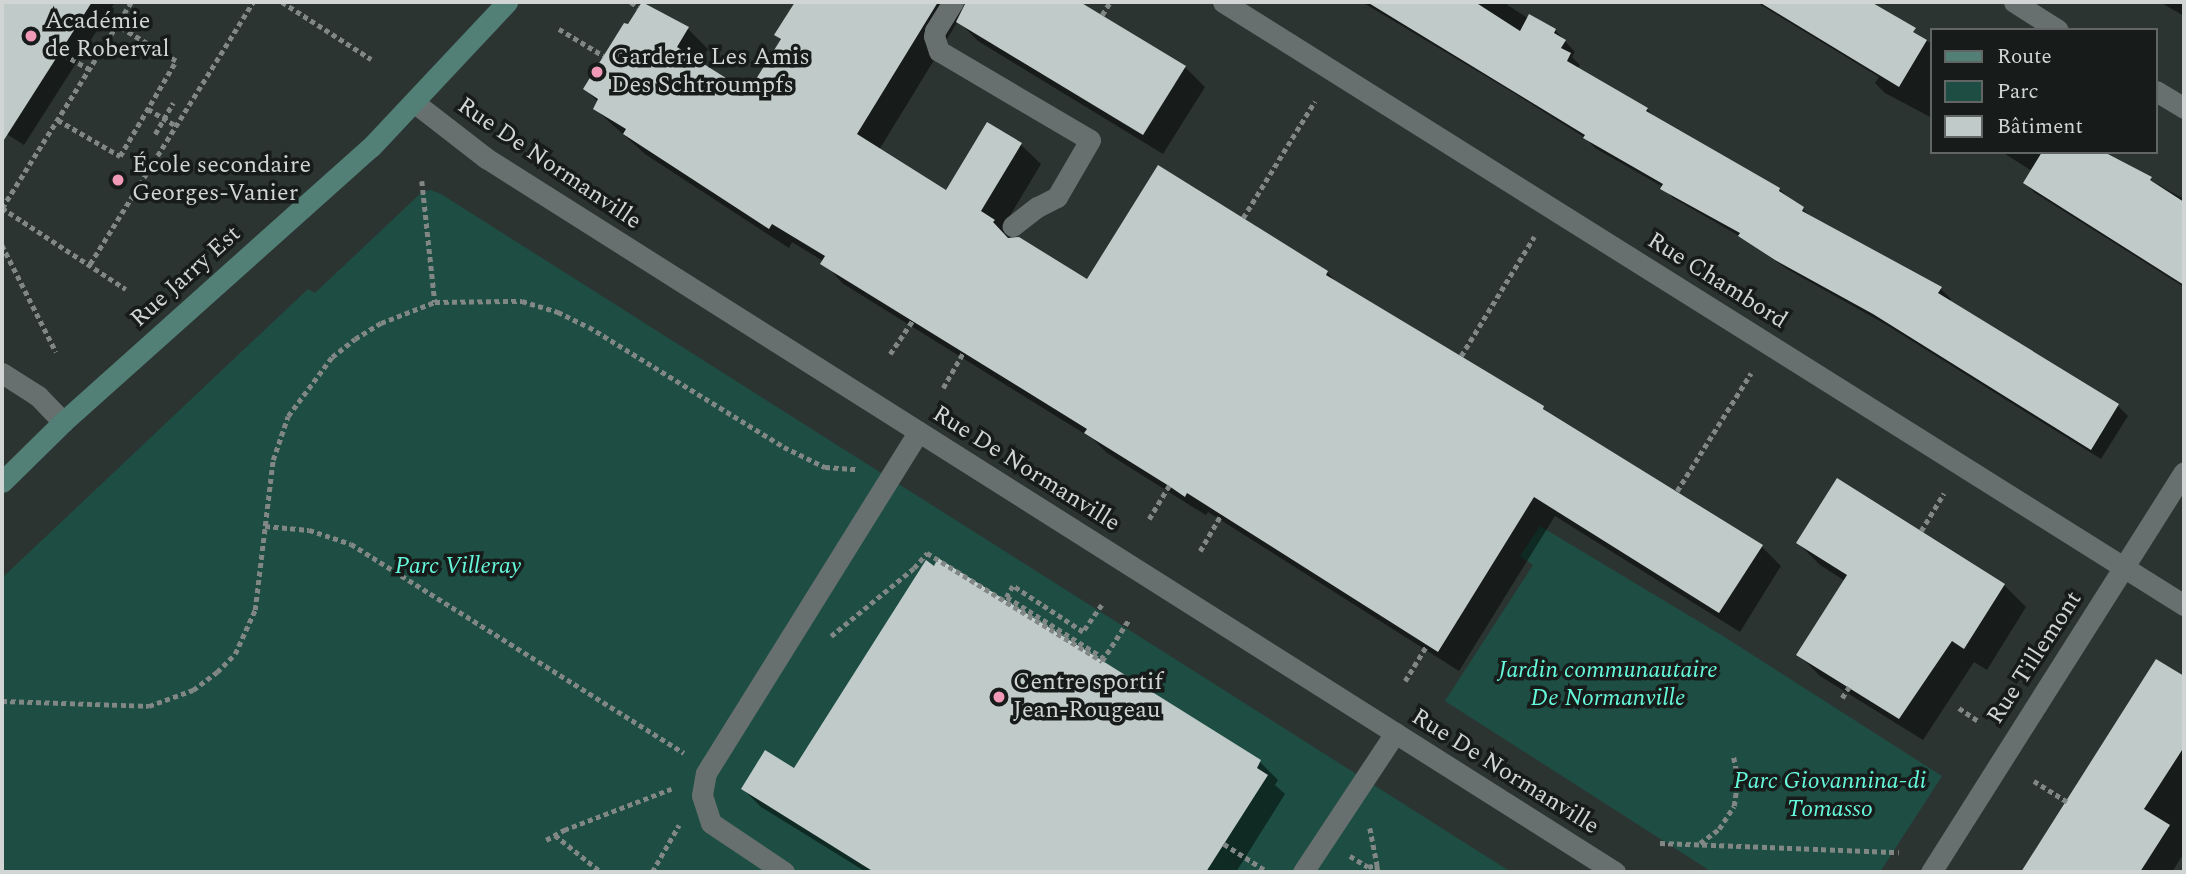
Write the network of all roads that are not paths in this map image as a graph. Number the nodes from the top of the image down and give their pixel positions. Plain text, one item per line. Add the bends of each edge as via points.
1 (507, 2) edge
2 (953, 2) edge
3 (1223, 2) edge
4 (2014, 2) edge
5 (2056, 28) edge
6 (2158, 92) edge
7 (415, 103) junction
8 (2184, 108) edge
9 (1013, 226) dead end
10 (2, 373) edge
11 (63, 422) junction
12 (918, 432) junction
13 (5, 471) edge
14 (2184, 472) edge
15 (2124, 568) junction
16 (2184, 605) edge
17 (1395, 733) junction
18 (783, 872) edge
19 (1303, 872) edge
20 (1615, 872) edge
21 (1931, 872) edge

1 - 7 main road, Rue Jarry Est
2 - 9 street via 935,31 939,51 1090,141 1057,197
3 - 15 street, Rue Chambord
4 - 5 street
6 - 8 street
7 - 11 main road, Rue Jarry Est
7 - 12 street, Rue De Normanville via 486,158
10 - 11 street via 38,396
11 - 13 main road, Rue Jarry Est
12 - 17 street, Rue De Normanville
12 - 18 street via 704,778 704,807 711,823
14 - 15 street, Rue Tillemont
15 - 16 street, Rue Chambord
15 - 21 street, Rue Tillemont
17 - 19 street
17 - 20 street, Rue De Normanville

